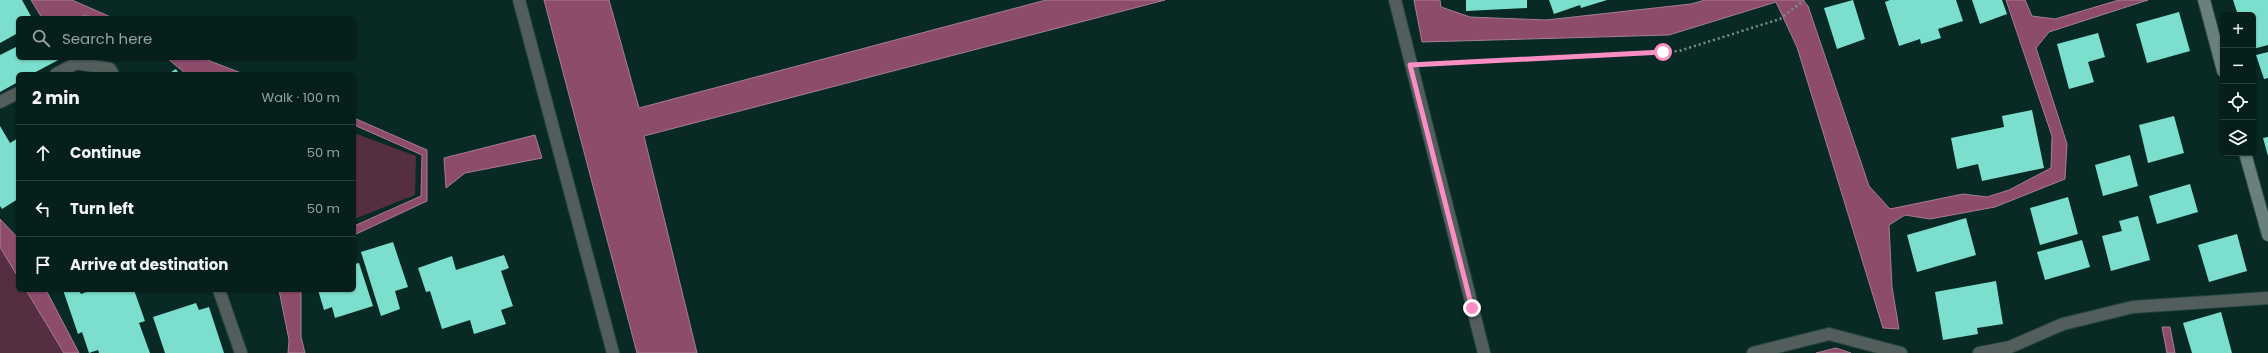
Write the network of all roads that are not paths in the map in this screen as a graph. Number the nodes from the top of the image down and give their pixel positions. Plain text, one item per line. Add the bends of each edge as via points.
1 (520, 0) edge
2 (1395, 0) edge
3 (2204, 0) edge
4 (2220, 60) edge
5 (60, 72) edge
6 (112, 72) edge
7 (16, 94) edge
8 (0, 102) edge
9 (2247, 156) edge
10 (2268, 235) edge
11 (220, 292) edge
12 (2268, 298) edge
13 (241, 353) edge
14 (612, 353) edge
15 (1484, 353) edge
16 (1753, 353) edge
17 (1901, 353) edge
18 (1979, 353) edge

1 - 14 street
2 - 15 street
3 - 4 main road
5 - 6 street via 77,63 110,69
7 - 8 street
9 - 10 main road
11 - 13 street
12 - 18 street via 2132,307 2063,324 2010,347
16 - 17 street via 1829,334

